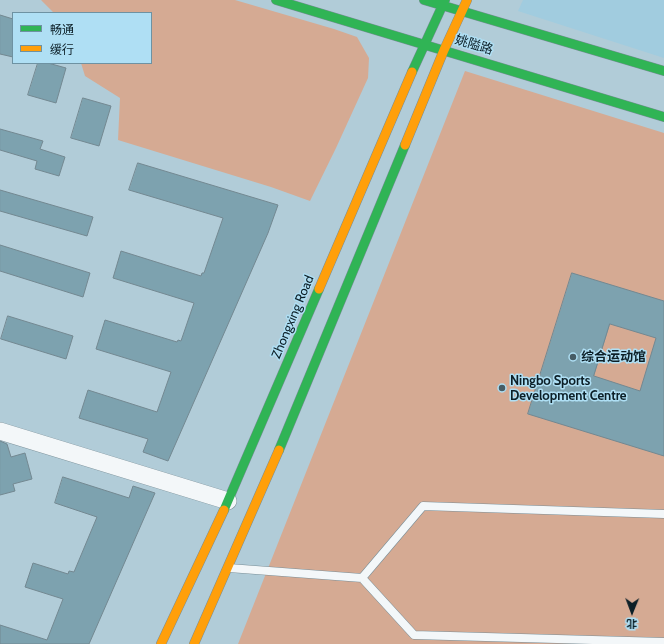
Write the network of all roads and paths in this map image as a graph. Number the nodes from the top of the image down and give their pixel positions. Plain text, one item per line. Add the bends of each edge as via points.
1 (276, 0) edge
2 (424, 0) edge
3 (467, 0) edge
4 (444, 3) edge
5 (462, 11) junction
6 (424, 45) junction
7 (444, 50) junction
8 (664, 72) edge
9 (664, 117) edge
10 (0, 431) edge
11 (228, 501) junction
12 (664, 514) edge
13 (227, 568) junction
14 (362, 578) junction
15 (414, 635) junction
16 (664, 642) edge
17 (161, 644) edge
18 (194, 644) edge
19 (414, 644) edge

1 - 6 main road, 姚隘路
2 - 4 main road
3 - 5 main road
4 - 5 main road
4 - 6 main road, Zhongxing Road
5 - 7 main road
5 - 8 main road
6 - 7 main road, 姚隘路
6 - 11 main road, Zhongxing Road
7 - 9 main road, 姚隘路
7 - 13 main road via 279,450
10 - 11 street
11 - 17 main road, Zhongxing Road
12 - 14 lane via 423,506
13 - 14 lane
13 - 18 main road
14 - 15 lane
15 - 16 lane
15 - 19 lane

